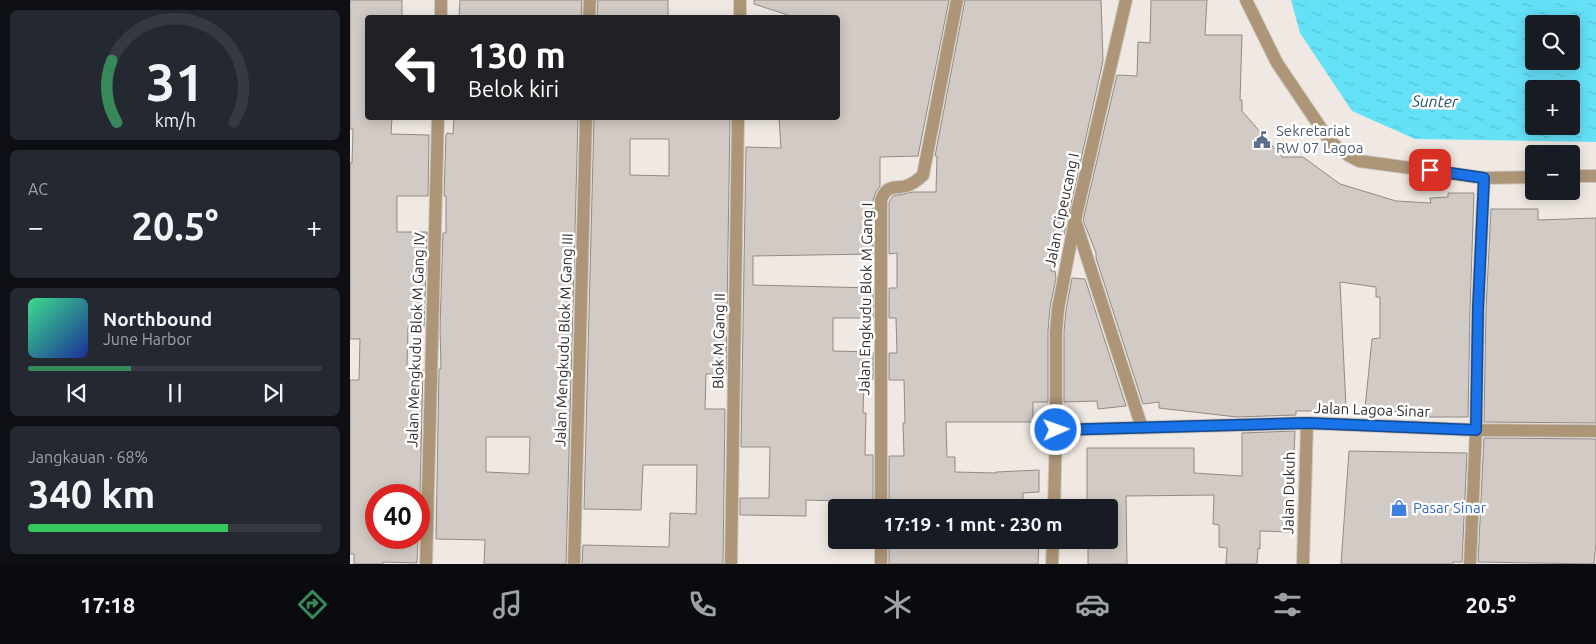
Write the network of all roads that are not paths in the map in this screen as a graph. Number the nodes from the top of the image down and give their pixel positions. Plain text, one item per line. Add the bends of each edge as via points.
1 (441, 0) edge
2 (590, 0) edge
3 (740, 0) edge
4 (957, 0) edge
5 (1126, 0) edge
6 (1246, 0) edge
7 (441, 15) edge
8 (589, 15) edge
9 (740, 15) edge
10 (438, 120) edge
11 (586, 120) edge
12 (738, 120) edge
13 (1580, 176) edge
14 (1596, 176) edge
15 (1525, 177) edge
16 (1484, 178) junction
17 (1075, 220) junction
18 (1307, 423) junction
19 (1142, 428) junction
20 (1056, 430) junction
21 (1476, 430) junction
22 (1596, 432) edge
23 (881, 499) edge
24 (1054, 499) edge
25 (881, 549) edge
26 (1053, 549) edge
27 (426, 564) edge
28 (574, 564) edge
29 (731, 564) edge
30 (881, 564) edge
31 (1052, 564) edge
32 (1303, 564) edge
33 (1470, 564) edge

1 - 7 street
2 - 8 street
3 - 9 street
4 - 23 street, Jalan Engkudu Blok M Gang I via 923,175 907,186 890,188 881,200
5 - 17 street, Jalan Cipeucang I
6 - 16 street via 1277,63 1327,137 1341,151 1359,160
10 - 27 street, Jalan Mengkudu Blok M Gang IV
11 - 28 street, Jalan Mengkudu Blok M Gang III
12 - 29 street, Blok M Gang II
13 - 14 street
15 - 16 street
16 - 21 street
17 - 19 street
17 - 20 street, Jalan Cipeucang I via 1058,309
18 - 19 street, Jalan Lagoa Sinar
18 - 21 street, Jalan Lagoa Sinar
18 - 32 street, Jalan Dukuh
19 - 20 street, Jalan Lagoa Sinar
20 - 24 street, Jalan Cipeucang I
21 - 22 street, Jalan Lagoa Sinar
21 - 33 street
25 - 30 street
26 - 31 street

